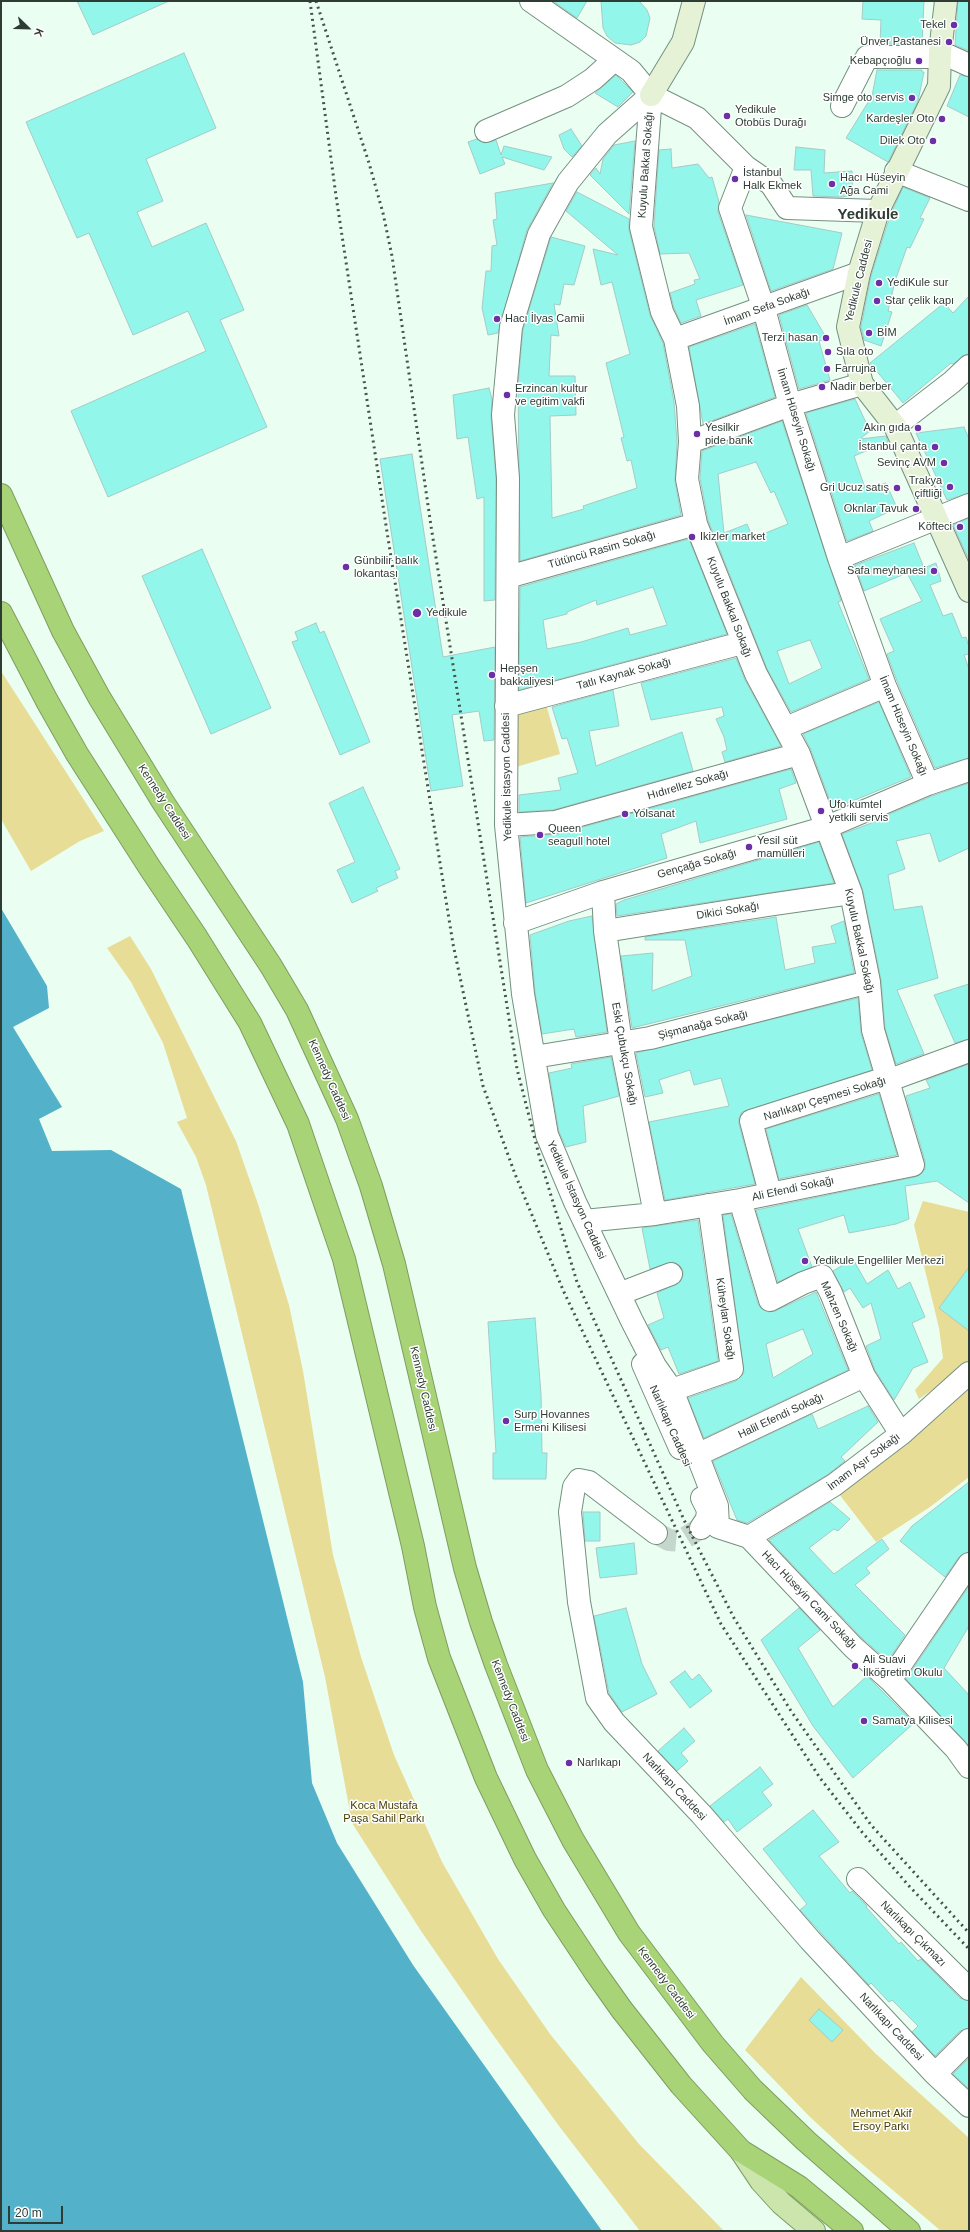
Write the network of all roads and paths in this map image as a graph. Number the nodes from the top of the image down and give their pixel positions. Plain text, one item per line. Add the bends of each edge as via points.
1 (531, 1) edge
2 (694, 1) edge
3 (946, 1) edge
4 (940, 55) junction
5 (614, 60) junction
6 (969, 65) edge
7 (651, 95) junction
8 (842, 106) dead end
9 (486, 131) dead end
10 (746, 167) junction
11 (896, 171) junction
12 (969, 200) edge
13 (878, 211) junction
14 (859, 273) junction
15 (764, 309) junction
16 (675, 339) junction
17 (969, 366) edge
18 (862, 384) junction
19 (790, 405) junction
20 (895, 426) junction
21 (690, 442) junction
22 (1, 495) edge
23 (969, 505) edge
24 (937, 519) junction
25 (696, 524) junction
26 (839, 558) junction
27 (508, 577) junction
28 (969, 591) edge
29 (1, 613) edge
30 (742, 642) junction
31 (885, 686) junction
32 (506, 706) junction
33 (786, 728) junction
34 (799, 754) junction
35 (969, 770) edge
36 (928, 784) junction
37 (506, 826) junction
38 (827, 827) junction
39 (603, 892) junction
40 (851, 893) junction
41 (515, 923) junction
42 (605, 931) junction
43 (869, 982) junction
44 (621, 1043) junction
45 (969, 1051) edge
46 (534, 1057) junction
47 (887, 1080) junction
48 (770, 1193) junction
49 (740, 1200) junction
50 (709, 1205) junction
51 (655, 1214) junction
52 (584, 1221) junction
53 (671, 1274) dead end
54 (619, 1294) junction
55 (632, 1321) junction
56 (969, 1373) edge
57 (864, 1376) junction
58 (672, 1390) junction
59 (901, 1434) junction
60 (697, 1455) junction
61 (701, 1528) tunnel mouth
62 (656, 1533) tunnel mouth
63 (749, 1537) junction
64 (969, 1564) edge
65 (890, 1680) junction
66 (969, 1767) edge
67 (858, 1879) dead end
68 (969, 1988) edge
69 (969, 2040) edge
70 (935, 2074) junction
71 (969, 2106) edge
72 (741, 2151) junction
73 (814, 2231) edge
74 (852, 2231) edge
75 (909, 2231) edge

1 - 5 street
2 - 7 street via 683,42
3 - 4 street, Yedikule Caddesi
4 - 6 street
4 - 8 street via 866,56
4 - 11 street, Yedikule Caddesi via 938,86
5 - 7 street via 631,71
5 - 9 street via 593,79 567,96
7 - 10 street via 697,118
7 - 16 street, Kuyulu Bakkal Sokağı via 641,227 662,312
7 - 27 street, Yedikule İstasyon Caddesi via 607,134 568,182 539,234 512,327 503,415 508,478
10 - 13 street via 771,184 787,208
10 - 15 street, İmam Hüseyin Sokağı via 730,208
11 - 12 street
11 - 13 street, Yedikule Caddesi
13 - 14 street, Yedikule Caddesi
14 - 15 street, İmam Sefa Sokağı
14 - 18 street, Yedikule Caddesi via 848,326
15 - 16 street, İmam Sefa Sokağı
15 - 19 street, İmam Hüseyin Sokağı
16 - 21 street, Kuyulu Bakkal Sokağı via 688,406
17 - 20 street
18 - 19 street
18 - 20 street
19 - 21 street
19 - 26 street, İmam Hüseyin Sokağı
20 - 24 street
21 - 25 street, Kuyulu Bakkal Sokağı via 687,479
22 - 75 highway, Kennedy Caddesi via 63,631 99,697 163,802 275,972 300,1017 347,1119 371,1186 394,1264 465,1568 481,1622 537,1770 573,1840 629,1933 713,2044 753,2090 801,2136
23 - 24 street
24 - 26 street
24 - 28 street
25 - 27 street, Tütüncü Rasim Sokağı
25 - 30 street, Kuyulu Bakkal Sokağı
26 - 31 street, İmam Hüseyin Sokağı
27 - 32 street, Yedikule İstasyon Caddesi
29 - 72 highway via 77,754 198,938 250,1023 298,1124 344,1259 439,1658 486,1778 550,1904 595,1972 681,2085
30 - 32 street, Tatlı Kaynak Sokağı
30 - 33 street, Kuyulu Bakkal Sokağı via 756,674
31 - 33 street
31 - 36 street, İmam Hüseyin Sokağı
32 - 37 street, Yedikule İstasyon Caddesi
33 - 34 street, Kuyulu Bakkal Sokağı
34 - 37 street, Hıdırellez Sokağı via 555,822
34 - 38 street, Kuyulu Bakkal Sokağı
35 - 36 street, Gençağa Sokağı
36 - 38 street, Gençağa Sokağı
37 - 41 street, Yedikule İstasyon Caddesi
38 - 39 street, Gençağa Sokağı
38 - 40 street, Kuyulu Bakkal Sokağı
39 - 41 street, Gençağa Sokağı
39 - 42 street, Eski Çubukçu Sokağı
40 - 42 street, Dikici Sokağı
40 - 43 street, Kuyulu Bakkal Sokağı
41 - 46 street, Yedikule İstasyon Caddesi via 523,994
42 - 44 street, Eski Çubukçu Sokağı
43 - 44 street, Şişmanağa Sokağı via 720,1021
43 - 47 street, Kuyulu Bakkal Sokağı via 873,1030
44 - 46 street, Şişmanağa Sokağı
44 - 51 street, Eski Çubukçu Sokağı
45 - 47 street, Narlıkapı Çeşmesi Sokağı
46 - 52 street, Yedikule İstasyon Caddesi via 547,1135
47 - 48 street, Narlıkapı Çeşmesi Sokağı via 751,1121
47 - 48 street, Ali Efendi Sokağı via 913,1165
48 - 49 street, Ali Efendi Sokağı
49 - 50 street, Ali Efendi Sokağı
49 - 57 street, Mahzen Sokağı via 770,1300 822,1276
50 - 51 street, Ali Efendi Sokağı
50 - 58 street, Küheylan Sokağı via 732,1369
51 - 52 street, Ali Efendi Sokağı
52 - 54 street, Yedikule İstasyon Caddesi
53 - 54 street
54 - 55 street, Yedikule İstasyon Caddesi
55 - 58 street, Yedikule İstasyon Caddesi via 655,1366
55 - 61 street, Narlıkapı Caddesi via 643,1367 708,1510 707,1519
56 - 59 street, İmam Aşır Sokağı
57 - 59 street, Mahzen Sokağı
57 - 60 street, Halil Efendi Sokağı
58 - 60 street, Yedikule İstasyon Caddesi
59 - 63 street, İmam Aşır Sokağı via 834,1485
60 - 63 street, Yedikule İstasyon Caddesi via 717,1506 718,1527
62 - 70 street, Narlıkapı Caddesi via 589,1482 580,1480 574,1487 570,1512 579,1602 597,1698 614,1722 701,1814 810,1940
63 - 65 street, Hacı Hüseyin Cami Sokağı via 853,1647
64 - 65 street
65 - 66 street, Hacı Hüseyin Cami Sokağı via 956,1749
67 - 68 street, Narlıkapı Çıkmazı
69 - 70 street
70 - 71 street, Narlıkapı Caddesi
72 - 73 main road via 761,2181 781,2203
72 - 74 highway via 799,2187

